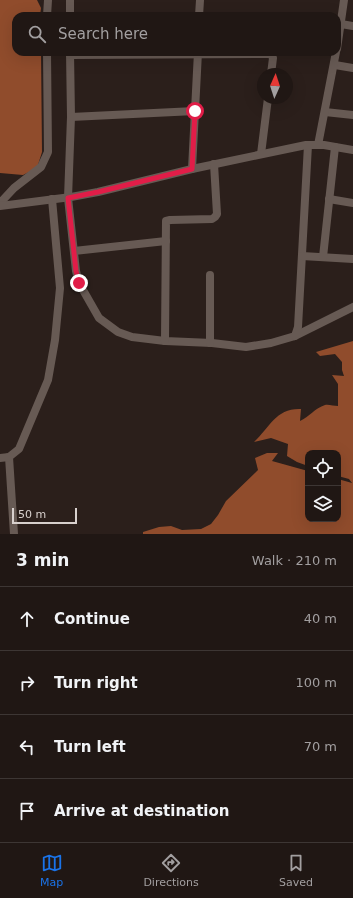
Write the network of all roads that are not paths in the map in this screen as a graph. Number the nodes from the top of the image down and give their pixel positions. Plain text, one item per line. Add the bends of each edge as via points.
1 (48, 0) edge
2 (70, 0) edge
3 (200, 0) edge
4 (344, 0) edge
5 (47, 12) edge
6 (70, 12) edge
7 (199, 12) edge
8 (341, 24) joint
9 (353, 26) edge
10 (47, 56) edge
11 (70, 56) edge
12 (197, 56) edge
13 (272, 56) edge
14 (336, 56) edge
15 (335, 65) junction
16 (272, 68) edge
17 (353, 68) edge
18 (267, 104) edge
19 (195, 111) junction
20 (325, 112) junction
21 (353, 115) edge
22 (71, 117) junction
23 (308, 145) junction
24 (318, 145) junction
25 (335, 147) junction
26 (353, 150) edge
27 (261, 154) junction
28 (214, 164) junction
29 (192, 169) junction
30 (68, 198) junction
31 (52, 199) junction
32 (329, 199) junction
33 (353, 203) edge
34 (0, 204) edge
35 (166, 241) junction
36 (74, 250) junction
37 (302, 256) junction
38 (323, 257) junction
39 (353, 259) edge
40 (210, 275) dead end
41 (353, 307) edge
42 (295, 336) junction
43 (165, 341) junction
44 (210, 343) junction
45 (9, 457) junction
46 (0, 458) edge
47 (14, 534) edge

1 - 5 street
2 - 6 street
3 - 7 street
4 - 8 street
8 - 9 street
10 - 34 street via 48,152 40,166
11 - 22 street
12 - 19 street
13 - 16 street
14 - 15 street
15 - 17 street
15 - 20 street
18 - 27 street
19 - 22 street
19 - 29 street
20 - 21 street
20 - 24 street
22 - 30 street
23 - 24 street
23 - 27 street
23 - 37 street
24 - 25 street
25 - 26 street
25 - 32 street
27 - 28 street
28 - 29 street
28 - 35 street via 215,217 166,221
29 - 30 street
30 - 31 street
30 - 36 street
31 - 34 street
31 - 45 street via 60,288 55,340 48,380 19,449
32 - 33 street
32 - 38 street
35 - 36 street
35 - 43 street
36 - 43 street via 79,283 99,318 118,332
37 - 38 street
37 - 42 street via 298,327
38 - 39 street
40 - 44 street
41 - 42 street
42 - 44 street via 246,347
43 - 44 street
45 - 46 street
45 - 47 street

